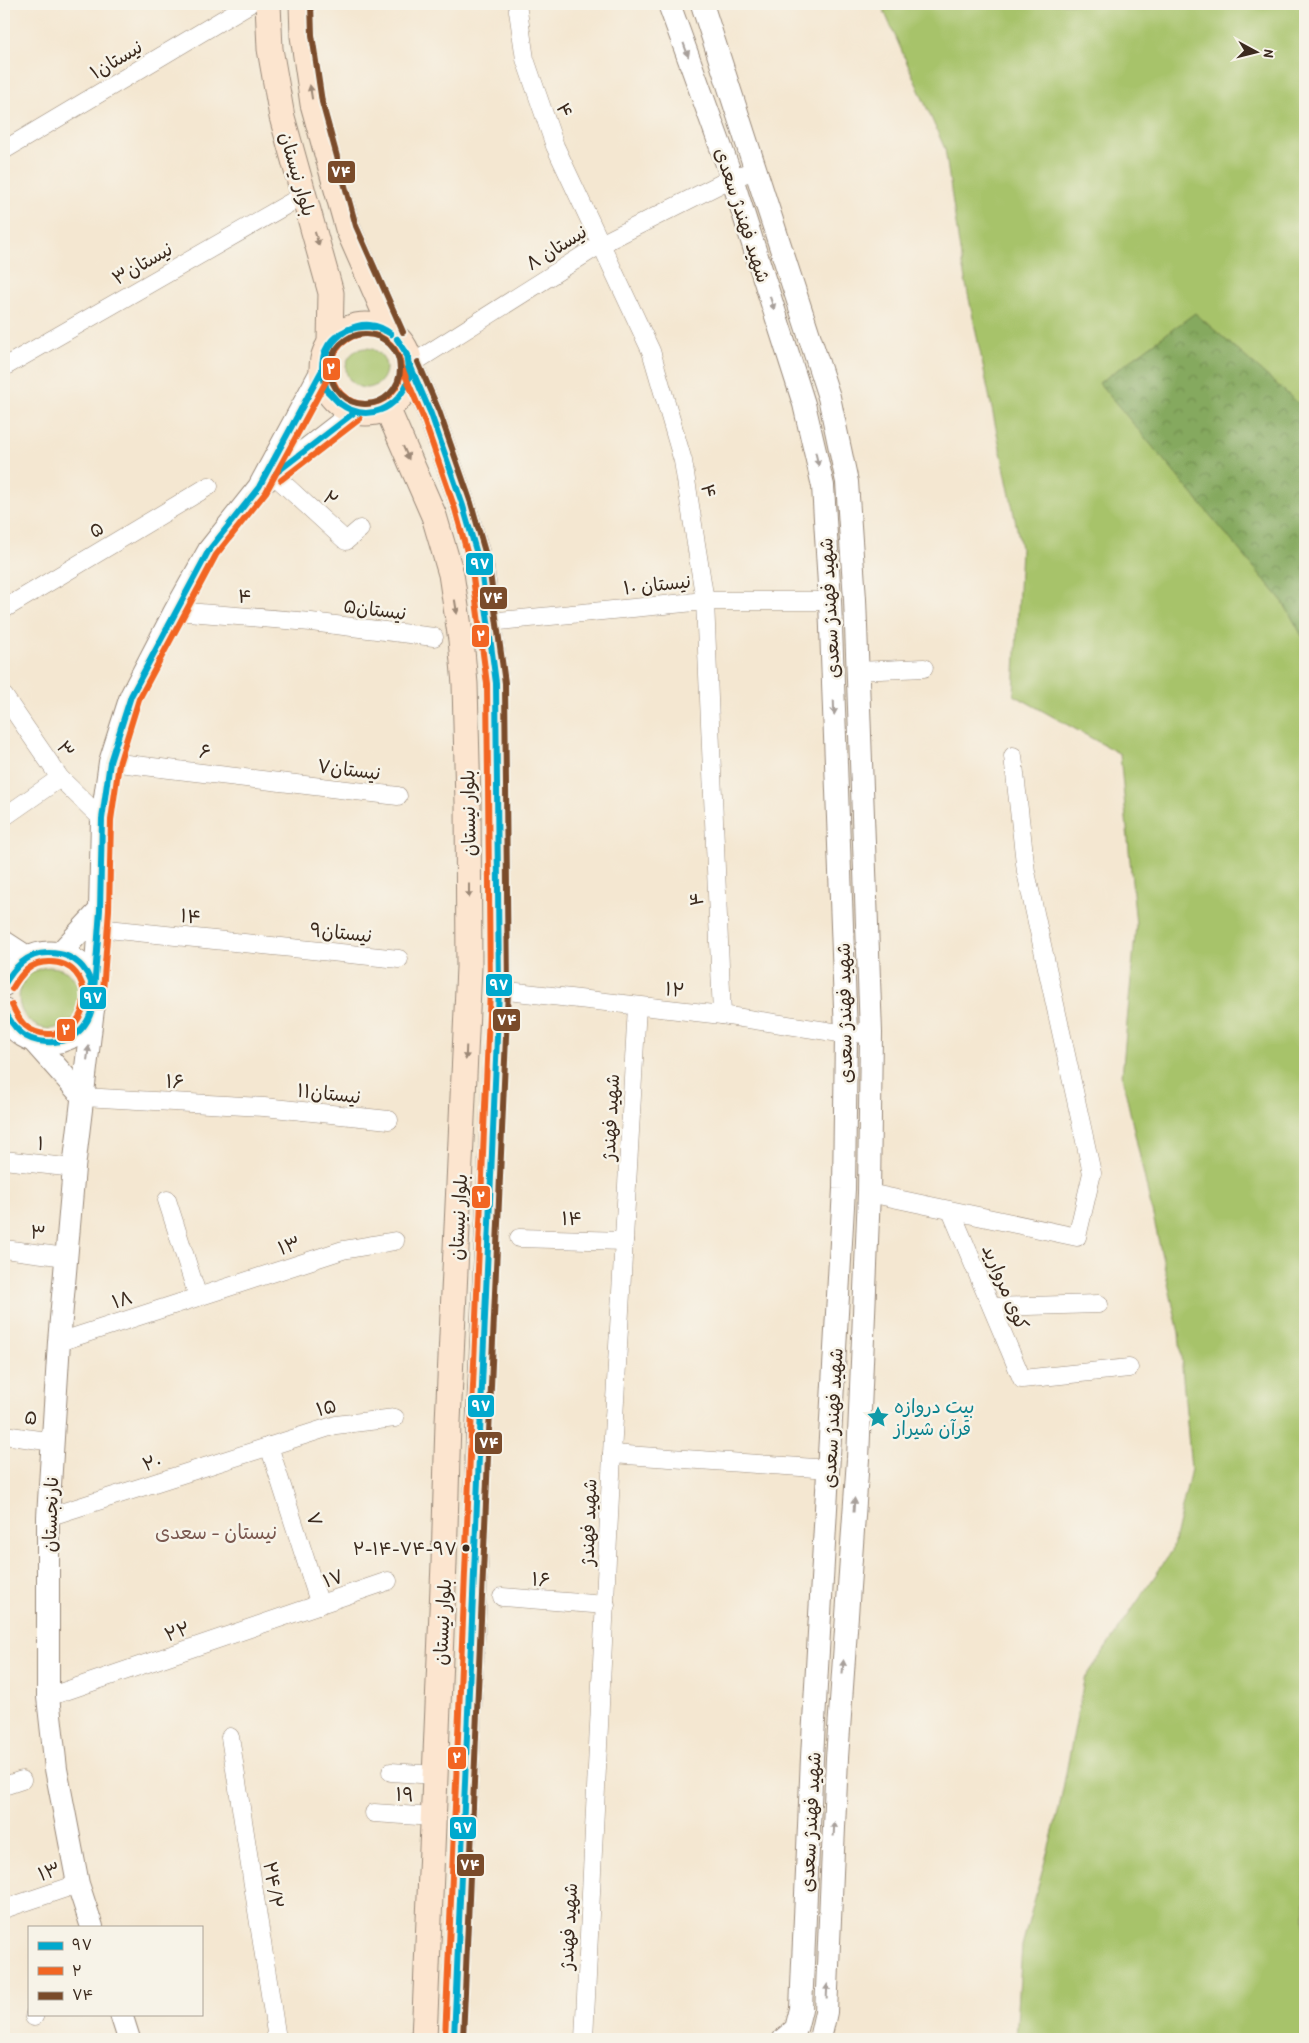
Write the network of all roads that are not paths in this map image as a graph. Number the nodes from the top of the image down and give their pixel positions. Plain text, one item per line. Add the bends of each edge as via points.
1 (249, 4) edge
2 (268, 4) edge
3 (302, 4) edge
4 (517, 4) edge
5 (669, 4) edge
6 (702, 4) edge
7 (4, 150) edge
8 (756, 170) junction
9 (732, 178) junction
10 (302, 196) junction
11 (601, 244) junction
12 (395, 336) junction
13 (330, 342) junction
14 (410, 365) junction
15 (4, 367) edge
16 (321, 372) junction
17 (386, 408) junction
18 (355, 412) junction
19 (266, 481) junction
20 (209, 486) dead end
21 (360, 528) dead end
22 (705, 601) junction
23 (830, 601) junction
24 (4, 609) edge
25 (175, 611) junction
26 (311, 622) joint
27 (489, 622) junction
28 (434, 637) dead end
29 (924, 668) dead end
30 (858, 671) junction
31 (4, 696) edge
32 (1013, 756) dead end
33 (110, 762) junction
34 (60, 778) junction
35 (295, 783) joint
36 (398, 796) dead end
37 (4, 816) edge
38 (102, 819) junction
39 (99, 919) junction
40 (4, 942) edge
41 (280, 947) joint
42 (60, 953) junction
43 (27, 957) junction
44 (399, 959) dead end
45 (4, 980) edge
46 (499, 990) junction
47 (94, 1000) junction
48 (637, 1006) junction
49 (4, 1009) edge
50 (722, 1015) junction
51 (871, 1033) junction
52 (846, 1034) junction
53 (4, 1041) edge
54 (31, 1041) junction
55 (83, 1097) junction
56 (264, 1107) joint
57 (389, 1120) dead end
58 (4, 1160) edge
59 (74, 1168) junction
60 (869, 1193) junction
61 (167, 1200) dead end
62 (952, 1211) junction
63 (519, 1238) dead end
64 (395, 1241) dead end
65 (624, 1241) junction
66 (4, 1250) edge
67 (66, 1257) junction
68 (198, 1297) junction
69 (1099, 1304) dead end
70 (992, 1307) junction
71 (59, 1342) junction
72 (1129, 1368) dead end
73 (394, 1418) dead end
74 (4, 1435) edge
75 (53, 1442) junction
76 (269, 1446) junction
77 (612, 1454) junction
78 (830, 1469) junction
79 (48, 1518) junction
80 (388, 1581) dead end
81 (502, 1597) dead end
82 (320, 1605) junction
83 (606, 1605) junction
84 (48, 1697) junction
85 (230, 1737) dead end
86 (391, 1772) dead end
87 (435, 1775) junction
88 (22, 1780) dead end
89 (4, 1786) edge
90 (374, 1814) dead end
91 (433, 1817) junction
92 (78, 1884) junction
93 (4, 1908) edge
94 (92, 1926) edge
95 (122, 2016) edge
96 (129, 2039) edge
97 (277, 2039) edge
98 (424, 2039) edge
99 (454, 2039) edge
100 (584, 2039) edge
101 (784, 2039) edge
102 (820, 2039) edge

1 - 7 street, ۱نیستان
2 - 10 main road, بلوار نیستان via 270,48 282,117
12 -> 3 main road, بلوار نیستان via 348,229 313,104 303,36
4 - 11 street, ۴ via 524,59 555,146
5 -> 9 street, شهید فهندژ سعدی
6 - 8 street, شهید فهندژ سعدی
8 - 9 street, نیستان ۸
8 - 30 street, شهید فهندژ سعدی via 828,397 848,482
9 - 11 street, نیستان ۸
9 -> 23 street, شهید فهندژ سعدی via 804,404 823,486
10 -> 13 main road, بلوار نیستان via 331,293
10 - 15 street, ۳نیستان
11 - 14 street, نیستان ۸
11 - 22 street, ۴ via 654,360 683,461
12 - 13 main road via 369,324 340,332
12 - 14 main road via 405,349
13 - 16 main road
14 - 17 main road via 405,390
14 - 27 main road, بلوار نیستان via 463,506 481,568
16 - 18 main road via 324,386 332,398
16 - 19 street
17 - 18 main road via 376,412
17 -> 87 main road, بلوار نیستان via 434,516 451,574 465,684 469,967
18 - 19 street
19 - 21 street, ۲ via 346,541
19 - 25 street, نارنجستان via 210,550
20 - 24 street, ۵
22 - 23 street, نیستان ۱۰
22 - 27 street, نیستان ۱۰
22 - 50 street, ۴
23 -> 52 street, شهید فهندژ سعدی
25 - 26 street, ۴
25 - 33 street, نارنجستان via 132,696
26 - 28 street, ۵نیستان
27 - 46 main road, بلوار نیستان via 496,701
29 - 30 street
30 - 51 street, شهید فهندژ سعدی
31 - 34 street, ۳
32 - 62 street via 1026,872 1092,1173 1077,1237
33 - 35 street, ۶
33 - 38 street, نارنجستان
34 - 37 street
34 - 38 street, ۳
35 - 36 street, ۷نیستان
38 - 39 street, نارنجستان
39 - 41 street, ۱۴
39 - 42 street
39 - 47 street, نارنجستان
40 - 43 street
41 - 44 street, ۹نیستان
42 - 43 street via 42,952
42 - 47 street via 72,958 90,978
43 - 45 street via 14,966
46 - 48 street, ۱۲
46 - 99 main road, بلوار نیستان
47 - 54 street via 88,1023 71,1038 50,1045
55 -> 47 street, نارنجستان
48 - 50 street, ۱۲
48 - 65 street, شهید فهندژ
49 - 54 street via 14,1030
50 - 52 street, ۱۲
51 - 52 street, ۱۲
51 - 60 street, شهید فهندژ سعدی
52 - 78 street, شهید فهندژ سعدی via 844,1189
53 - 54 street
54 - 55 street
55 - 56 street, ۱۶
55 - 59 street, نارنجستان
56 - 57 street, ۱۱نیستان
58 - 59 street, ۱
59 - 67 street, نارنجستان
60 - 62 street
102 -> 60 street, شهید فهندژ سعدی via 826,2012 837,1758 858,1458
61 - 68 street
62 - 70 street, کوی مروارید
63 - 65 street, ۱۴
64 - 68 street, ۱۳ via 343,1250
65 - 77 street, شهید فهندژ
66 - 67 street, ۳
67 - 71 street, نارنجستان
68 - 71 street, ۱۸
69 - 70 street
70 - 72 street, کوی مروارید via 1022,1379
71 - 75 street, نارنجستان
73 - 76 street, ۱۵ via 336,1425
74 - 75 street, ۵
75 - 79 street, نارنجستان
76 - 79 street, ۲۰
76 - 82 street, ۷
77 - 78 street
77 - 83 street, شهید فهندژ
78 - 101 street, شهید فهندژ سعدی via 812,1756 801,2009 796,2029
79 - 84 street, نارنجستان
80 - 82 street, ۱۷
81 - 83 street, ۱۶
82 - 84 street, ۲۲
83 - 100 street, شهید فهندژ
84 - 92 street, نارنجستان via 56,1769
85 - 97 street, ۲۴/۲
86 - 87 street
87 - 91 main road, بلوار نیستان
88 - 89 street
90 - 91 street, ۱۹
91 - 98 main road, بلوار نیستان
92 - 93 street, ۱۳
92 - 94 street, نارنجستان
95 - 96 street

